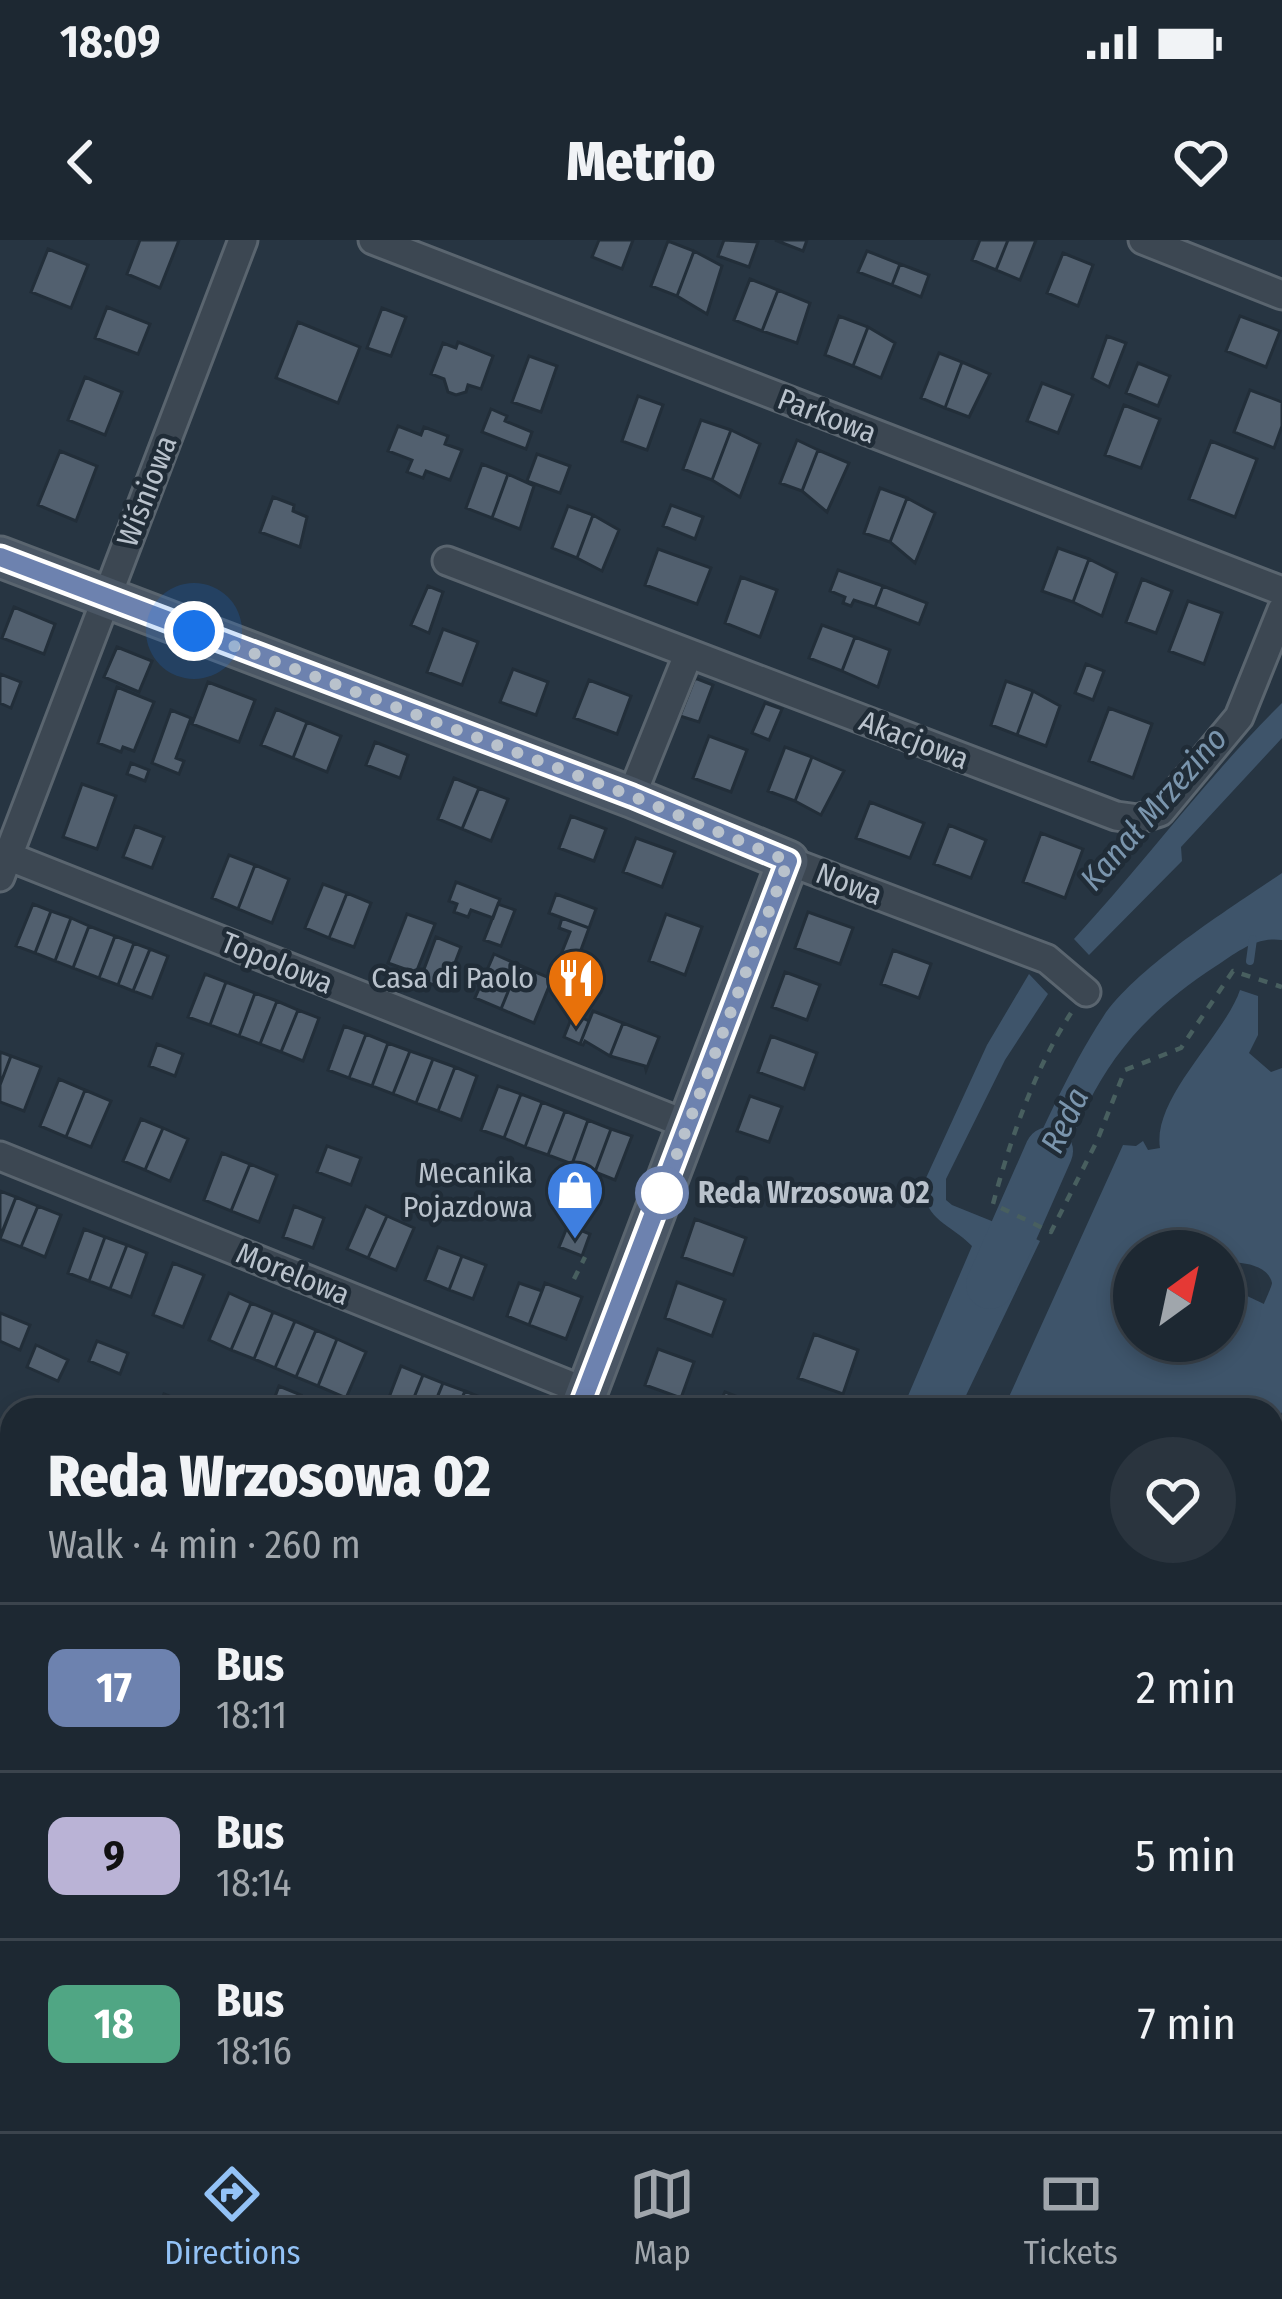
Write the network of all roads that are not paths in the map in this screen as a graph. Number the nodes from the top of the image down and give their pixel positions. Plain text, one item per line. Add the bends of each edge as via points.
1 (243, 240) edge
2 (373, 240) edge
3 (1143, 240) edge
4 (1282, 295) edge
5 (0, 557) edge
6 (447, 561) dead end
7 (1282, 591) edge
8 (106, 598) junction
9 (1282, 610) edge
10 (688, 655) junction
11 (632, 796) junction
12 (788, 861) junction
13 (3, 862) edge
14 (1086, 992) road end
15 (688, 1125) junction
16 (0, 1156) edge
17 (576, 1398) edge
18 (584, 1398) edge

1 - 8 street, Wiśniowa
2 - 7 street, Parkowa
3 - 4 street
5 - 8 street, Nowa
6 - 10 street, Akacjowa
8 - 11 street, Nowa
8 - 13 street, Wiśniowa
9 - 10 street, Akacjowa via 1239,717 1160,812 1138,819
10 - 11 street
11 - 12 street, Nowa
12 - 14 street, Nowa via 1047,959
12 - 15 street
13 - 15 street, Topolowa
15 - 18 street
16 - 17 street, Morelowa

